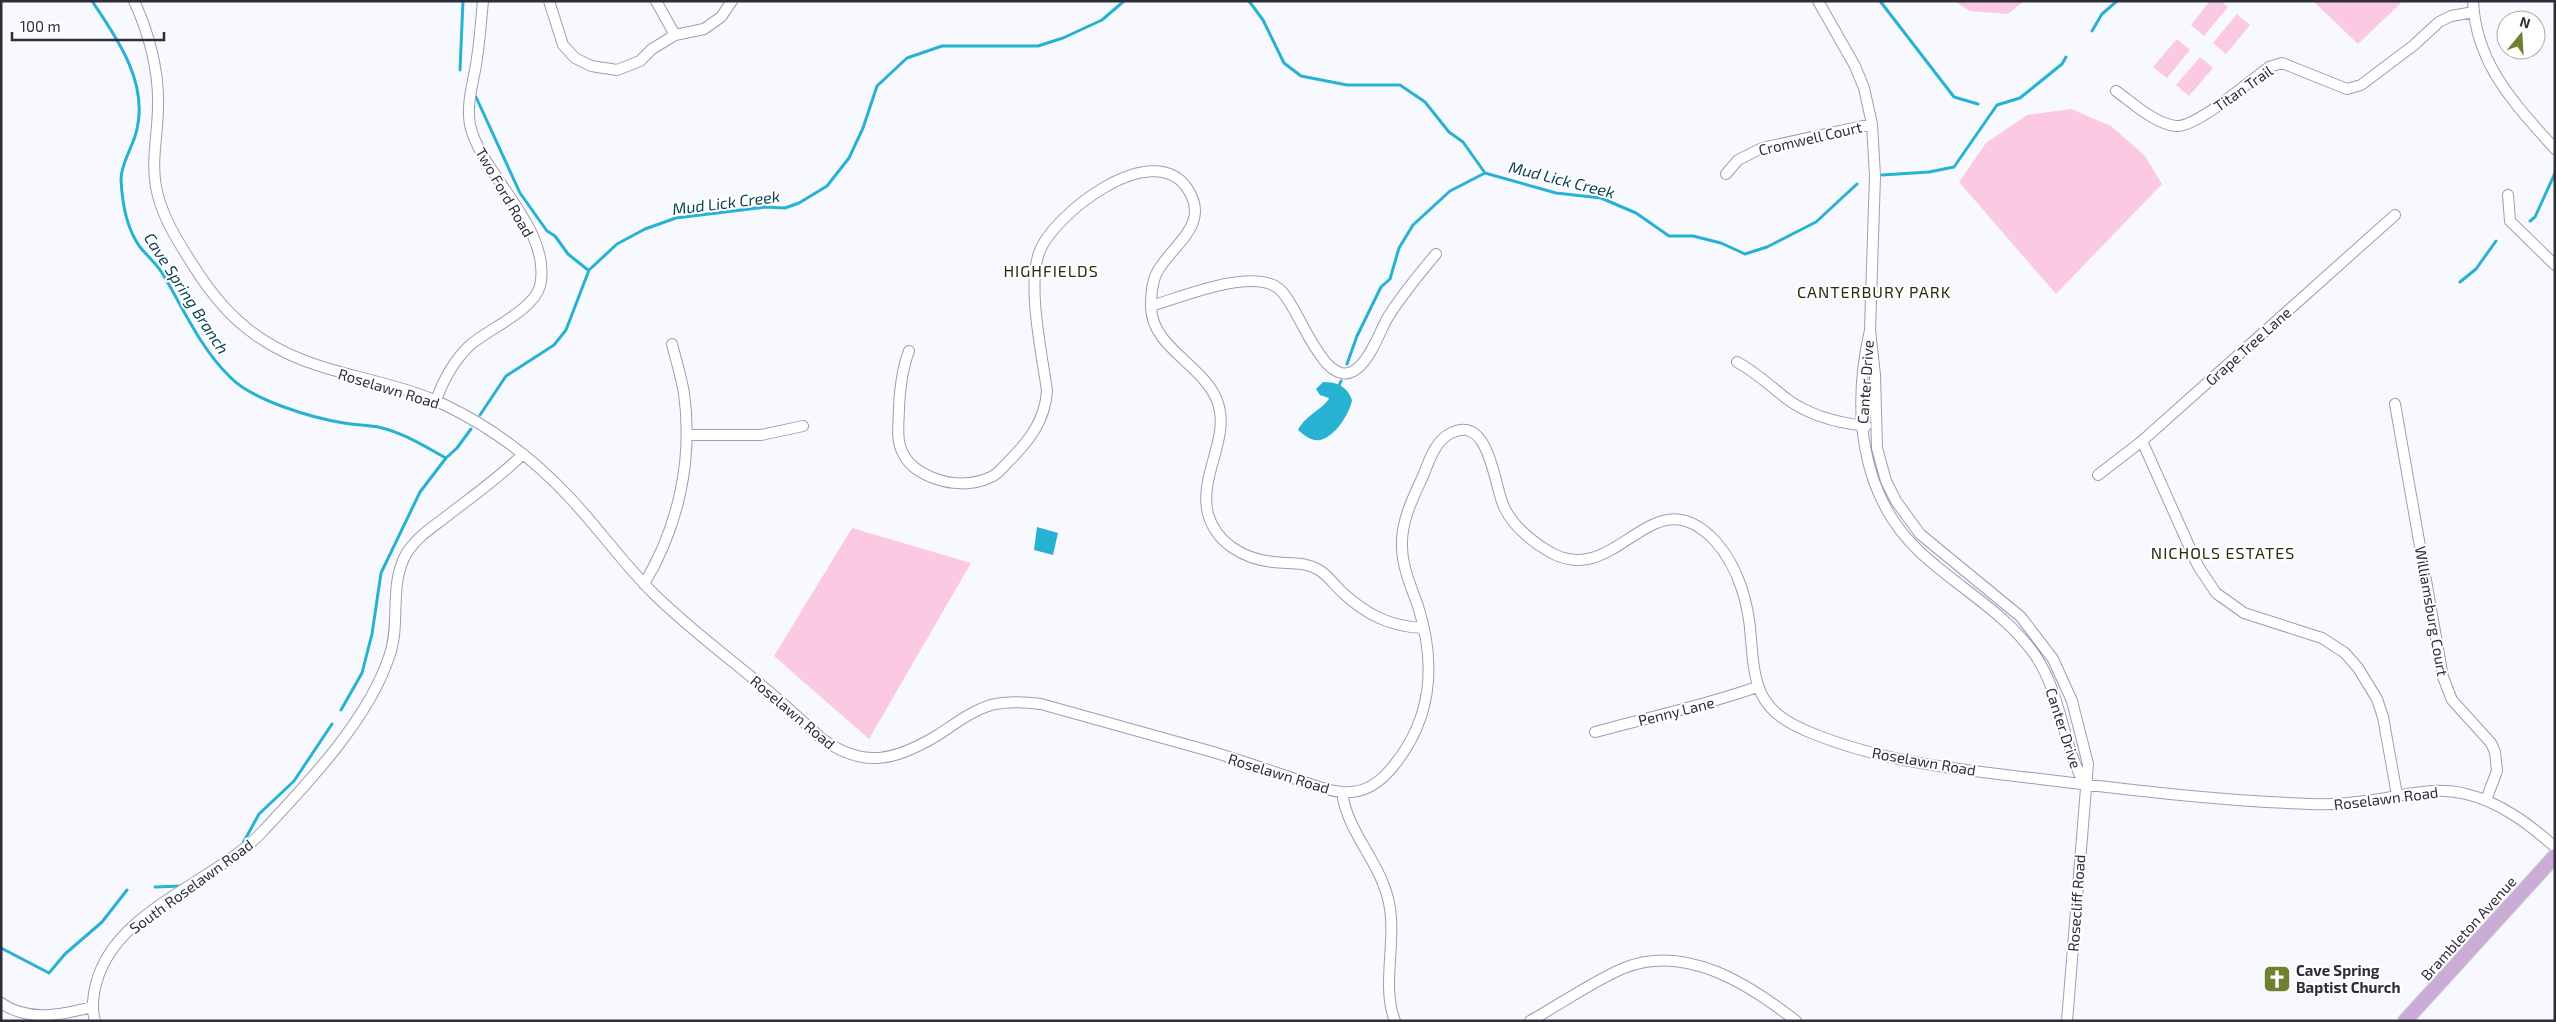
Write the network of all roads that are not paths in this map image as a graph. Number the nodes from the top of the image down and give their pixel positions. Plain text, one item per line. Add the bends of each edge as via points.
1 (134, 1) edge
2 (483, 1) edge
3 (549, 1) edge
4 (656, 1) edge
5 (732, 1) edge
6 (1818, 1) edge
7 (2473, 1) edge
8 (2474, 12) junction
9 (675, 35) junction
10 (2116, 91) dead end
11 (1872, 124) junction
12 (2555, 149) edge
13 (1726, 174) dead end
14 (2508, 195) dead end
15 (2395, 215) dead end
16 (1436, 254) dead end
17 (2555, 264) edge
18 (1151, 306) junction
19 (1870, 330) junction
20 (672, 344) dead end
21 (909, 351) dead end
22 (1737, 362) dead end
23 (436, 401) junction
24 (2395, 404) dead end
25 (803, 426) dead end
26 (1862, 426) junction
27 (1875, 427) junction
28 (687, 435) junction
29 (2142, 441) junction
30 (523, 454) junction
31 (2098, 475) dead end
32 (644, 584) junction
33 (1424, 628) junction
34 (1757, 687) junction
35 (1595, 732) dead end
36 (2085, 785) junction
37 (1342, 792) junction
38 (2397, 795) junction
39 (2486, 800) junction
40 (2555, 847) edge
41 (2555, 856) edge
42 (1, 1003) edge
43 (92, 1007) junction
44 (95, 1021) edge
45 (1395, 1021) edge
46 (1530, 1021) edge
47 (1796, 1021) edge
48 (2067, 1021) edge
49 (2405, 1021) edge

1 - 23 street, Roselawn Road via 148,40 158,86 154,164 157,190 173,231 214,297 254,336 282,352
2 - 23 street, Two Ford Road via 477,59 469,96 470,125 480,150 529,231 539,259 540,281 530,302 484,334 456,360
3 - 9 street via 563,45 575,58 591,66 617,70 640,60
4 - 9 street
5 - 9 street via 721,17 704,30
6 - 11 street, Canter Drive via 1855,66
7 - 8 street
8 - 10 street, Titan Trail via 2439,22 2360,86 2347,89 2282,63 2269,67 2186,125 2175,126 2155,118
8 - 12 street via 2482,51 2494,74
11 - 13 street, Cromwell Court via 1762,148 1738,160
11 - 19 street, Canter Drive via 1875,176
14 - 17 street via 2510,221
15 - 29 street, Grape Tree Lane
16 - 18 street via 1407,289 1360,366 1345,372 1335,371 1319,356 1289,300 1268,282 1251,280 1225,285
18 - 21 street via 1154,278 1188,234 1194,212 1190,193 1178,179 1157,171 1123,176 1099,191 1053,229 1044,241 1036,265 1035,283 1047,390 1042,418 1028,442 997,474 974,482 951,483 934,478 912,466 903,454 898,423 902,377
18 - 33 street via 1156,329 1207,383 1220,410 1219,437 1206,492 1209,517 1223,540 1246,556 1304,564 1322,572 1352,601 1382,621
19 - 26 street, Canter Drive via 1864,362
19 - 27 street, Canter Drive via 1875,375
20 - 28 street via 683,390
22 - 26 street via 1807,411 1840,423
23 - 30 street, Roselawn Road via 465,415
24 - 39 street, Williamsburg Court via 2445,682 2460,711 2490,743 2497,761 2497,771
25 - 28 street via 761,435
26 - 27 street
26 - 36 street, Canter Drive via 1864,452 1872,480 1885,508 1905,536 1920,552 2003,619 2034,655 2052,687 2075,767
27 - 36 street, Canter Drive via 1886,481 1908,520 1920,534 2021,617 2053,659 2072,701 2087,755
28 - 32 street via 684,474 670,530 658,561
29 - 31 street, Grape Tree Lane
29 - 38 street via 2198,566 2216,593 2244,613 2322,638 2345,653 2369,683 2383,717
30 - 32 street, Roselawn Road via 571,499
30 - 43 street, South Roselawn Road via 422,535 408,552 398,576 396,626 390,656 370,699 323,763 286,807 242,850 126,932 104,962
32 - 37 street, Roselawn Road via 821,738 848,755 869,759 903,752 991,705 1025,702 1220,754
33 - 34 street, Roselawn Road via 1402,553 1405,518 1440,442 1461,430 1476,435 1486,448 1501,499 1514,522 1528,537 1560,558 1575,562 1590,560 1662,521 1684,521 1702,529 1724,552 1741,588 1750,625
33 - 37 street, Roselawn Road via 1429,691 1418,727 1383,778 1364,790
34 - 35 street, Penny Lane via 1708,704
34 - 36 street, Roselawn Road via 1769,706 1791,724 1867,752 1899,760
36 - 38 street, Roselawn Road via 2310,804 2352,803
36 - 48 street, Rosecliff Road
37 - 45 street via 1347,816 1377,867 1389,903 1392,922 1390,1002
38 - 39 street, Roselawn Road via 2449,791
39 - 40 street, Roselawn Road via 2504,808
41 - 49 main road, Brambleton Avenue
42 - 43 street via 16,1013 36,1019 48,1019
43 - 44 street, South Roselawn Road
46 - 47 street via 1624,968 1662,961 1696,965 1735,979

